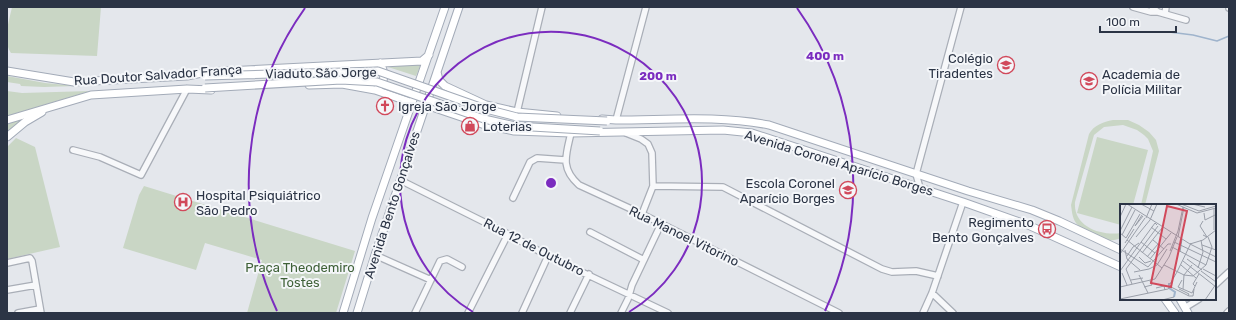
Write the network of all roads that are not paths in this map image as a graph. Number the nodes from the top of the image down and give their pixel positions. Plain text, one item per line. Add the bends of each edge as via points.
1 (446, 7) edge
2 (460, 7) edge
3 (542, 7) edge
4 (646, 7) edge
5 (961, 7) edge
6 (1133, 7) edge
7 (1152, 7) edge
8 (1166, 7) edge
9 (1143, 8) edge
10 (1158, 12) junction
11 (1164, 14) junction
12 (1186, 20) dead end
13 (429, 55) junction
14 (380, 63) junction
15 (8, 70) edge
16 (437, 72) junction
17 (187, 76) junction
18 (187, 89) junction
19 (375, 90) junction
20 (466, 97) junction
21 (426, 105) junction
22 (411, 106) junction
23 (50, 107) junction
24 (517, 112) junction
25 (459, 116) junction
26 (7, 120) edge
27 (616, 120) junction
28 (609, 132) junction
29 (623, 132) junction
30 (571, 133) junction
31 (7, 137) edge
32 (73, 150) dead end
33 (565, 160) junction
34 (916, 174) junction
35 (400, 180) junction
36 (653, 186) junction
37 (920, 188) junction
38 (514, 198) dead end
39 (963, 202) junction
40 (642, 214) junction
41 (661, 224) junction
42 (590, 232) dead end
43 (508, 234) junction
44 (1120, 250) edge
45 (375, 255) junction
46 (548, 256) junction
47 (644, 260) junction
48 (7, 263) edge
49 (462, 267) dead end
50 (1120, 267) edge
51 (1229, 272) edge
52 (589, 274) junction
53 (938, 276) junction
54 (432, 280) junction
55 (1216, 284) edge
56 (36, 285) junction
57 (7, 290) edge
58 (932, 293) junction
59 (630, 294) junction
60 (1166, 300) edge
61 (1181, 300) edge
62 (1198, 300) edge
63 (1187, 310) edge
64 (40, 311) edge
65 (1229, 311) edge
66 (18, 313) edge
67 (343, 313) edge
68 (357, 313) edge
69 (415, 313) edge
70 (468, 313) edge
71 (522, 313) edge
72 (570, 313) edge
73 (621, 313) edge
74 (668, 313) edge
75 (839, 313) edge
76 (923, 313) edge
77 (953, 313) edge
78 (1175, 313) edge
79 (1226, 313) edge

1 - 13 main road, Avenida Bento Gonçalves
2 - 16 main road, Avenida Bento Gonçalves
3 - 24 street
4 - 27 street
5 - 34 street
6 - 9 street
7 - 10 street
8 - 11 street
9 - 10 street
10 - 11 street
11 - 12 street
13 - 14 main road, Rua Doutor Salvador França via 422,61
13 - 22 main road, Avenida Bento Gonçalves
14 - 17 main road, Rua Doutor Salvador França via 207,72
14 - 19 main road via 385,74 383,83
15 - 17 main road, Rua Doutor Salvador França via 74,82
16 - 20 main road, Avenida Coronel Aparício Borges via 444,86
16 - 21 main road, Avenida Bento Gonçalves
17 - 27 main road, Viaduto São Jorge, bridge via 378,71 486,109 517,117
18 - 19 main road, Rua Doutor Salvador França via 205,91 342,84
18 - 23 main road, Rua Doutor Salvador França via 91,95
18 - 28 main road, Viaduto São Jorge, bridge via 341,80 377,82 484,119 515,126
18 - 32 street via 142,175 100,157
19 - 22 main road, Rua Doutor Salvador França via 407,102
20 - 24 main road, Avenida Coronel Aparício Borges via 486,105
20 - 25 main road via 458,103
21 - 25 main road, Avenida Coronel Aparício Borges
21 - 35 main road, Avenida Bento Gonçalves
22 - 67 main road, Avenida Bento Gonçalves via 372,218
23 - 26 main road, Rua Doutor Salvador França
23 - 31 main road via 25,122
24 - 27 main road, Avenida Coronel Aparício Borges
25 - 30 main road, Avenida Coronel Aparício Borges via 514,131
27 - 34 main road, Avenida Coronel Aparício Borges via 749,121
28 - 29 main road, Avenida Coronel Aparício Borges
28 - 30 main road, Avenida Coronel Aparício Borges
29 - 36 street via 648,144 652,153
29 - 37 main road, Avenida Coronel Aparício Borges via 723,130 752,133
30 - 33 street
33 - 38 street via 537,158 530,162
33 - 40 street, Rua Manoel Vitorino via 572,179 579,185
34 - 37 street
34 - 44 main road, Avenida Coronel Aparício Borges via 1032,210
35 - 43 street, Rua 12 de Outubro
35 - 45 main road, Avenida Bento Gonçalves
36 - 40 street
36 - 53 street via 723,187 882,269 892,272 916,271
37 - 39 main road, Avenida Coronel Aparício Borges
39 - 50 main road, Avenida Coronel Aparício Borges via 1028,225
39 - 53 street
40 - 41 street, Rua Manoel Vitorino
41 - 47 street
41 - 75 street, Rua Manoel Vitorino
42 - 47 street
43 - 46 street, Rua 12 de Outubro
43 - 70 street
45 - 54 street
45 - 68 main road, Avenida Bento Gonçalves
46 - 52 street, Rua 12 de Outubro
46 - 71 street
47 - 59 street
48 - 56 street via 30,258
49 - 54 street via 443,259
51 - 55 street
52 - 59 street, Rua 12 de Outubro
52 - 72 street
53 - 58 street
54 - 69 street
56 - 57 street
56 - 64 street
58 - 76 street
58 - 77 street
59 - 73 street
59 - 74 street, Rua 12 de Outubro
60 - 78 main road
61 - 63 main road
62 - 63 street
64 - 66 street
65 - 79 street

